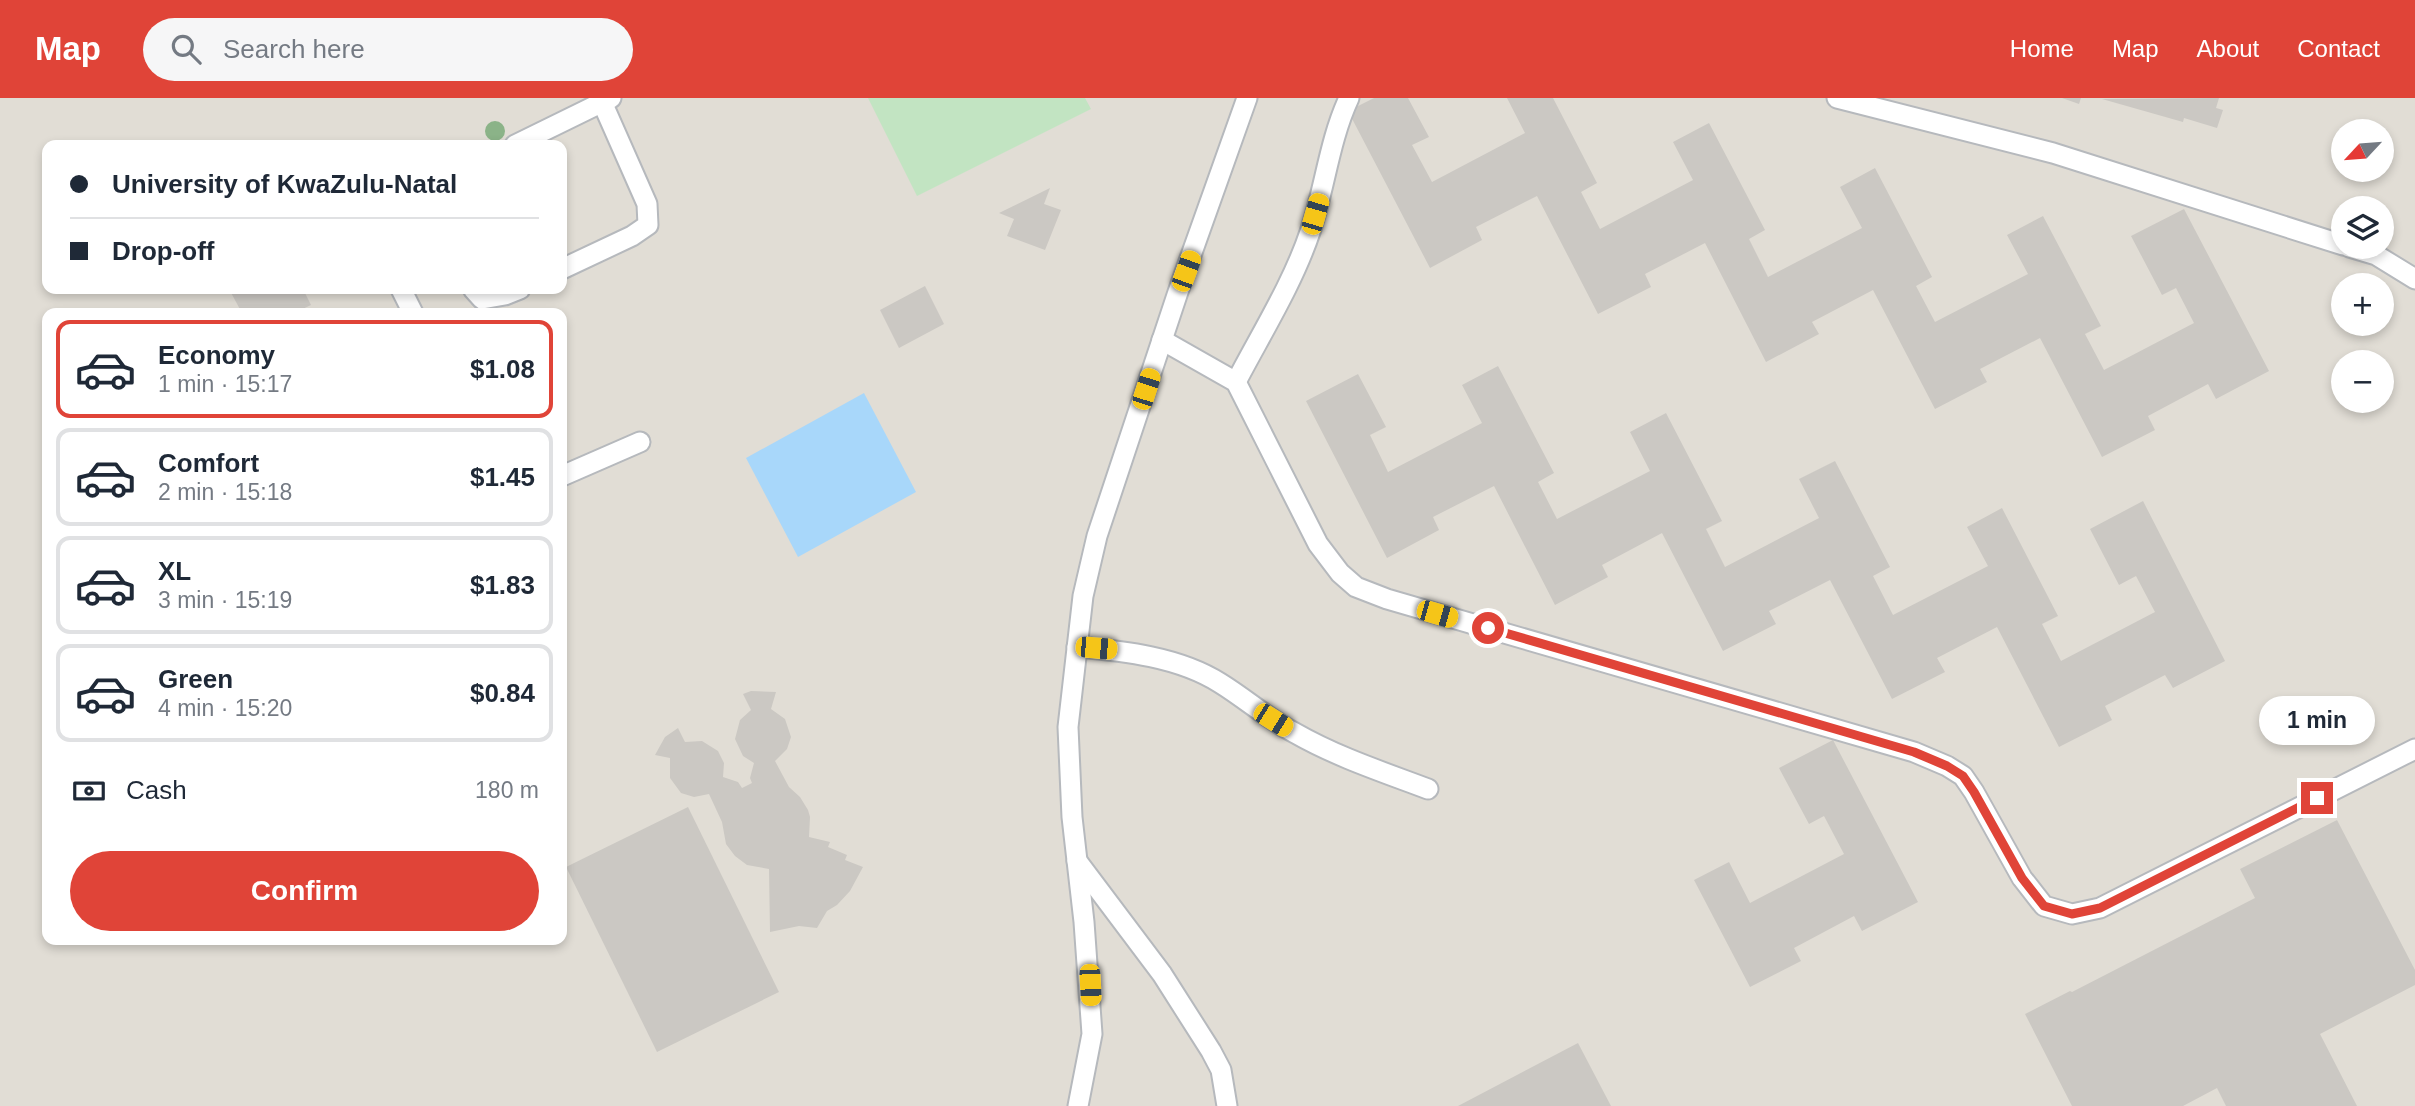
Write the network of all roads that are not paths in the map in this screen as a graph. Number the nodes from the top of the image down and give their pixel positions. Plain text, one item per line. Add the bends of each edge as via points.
1 (1247, 98) edge
2 (1349, 98) edge
3 (1837, 98) edge
4 (607, 100) edge
5 (525, 140) edge
6 (2331, 241) edge
7 (2382, 259) edge
8 (567, 267) edge
9 (2415, 279) edge
10 (478, 294) edge
11 (508, 294) edge
12 (1162, 340) junction
13 (1236, 382) junction
14 (640, 442) dead end
15 (567, 474) edge
16 (1077, 647) junction
17 (2415, 749) edge
18 (1428, 789) dead end
19 (1077, 860) junction
20 (1078, 1106) edge
21 (1227, 1106) edge

1 - 12 lane
2 - 13 lane via 1299,261
3 - 6 lane via 2053,153
4 - 5 lane
4 - 8 lane via 647,204 648,225
7 - 9 lane
10 - 11 lane via 482,299
12 - 13 lane
12 - 16 lane via 1097,536
13 - 17 lane via 1318,544 1356,587 1387,600 1901,748 1947,766 1963,776 2022,878 2044,906 2072,914 2100,908
14 - 15 lane
16 - 18 lane via 1174,663 1219,682 1294,733 1339,756
16 - 19 lane via 1069,727
19 - 20 lane via 1092,1034
19 - 21 lane via 1162,974 1211,1051 1221,1070

